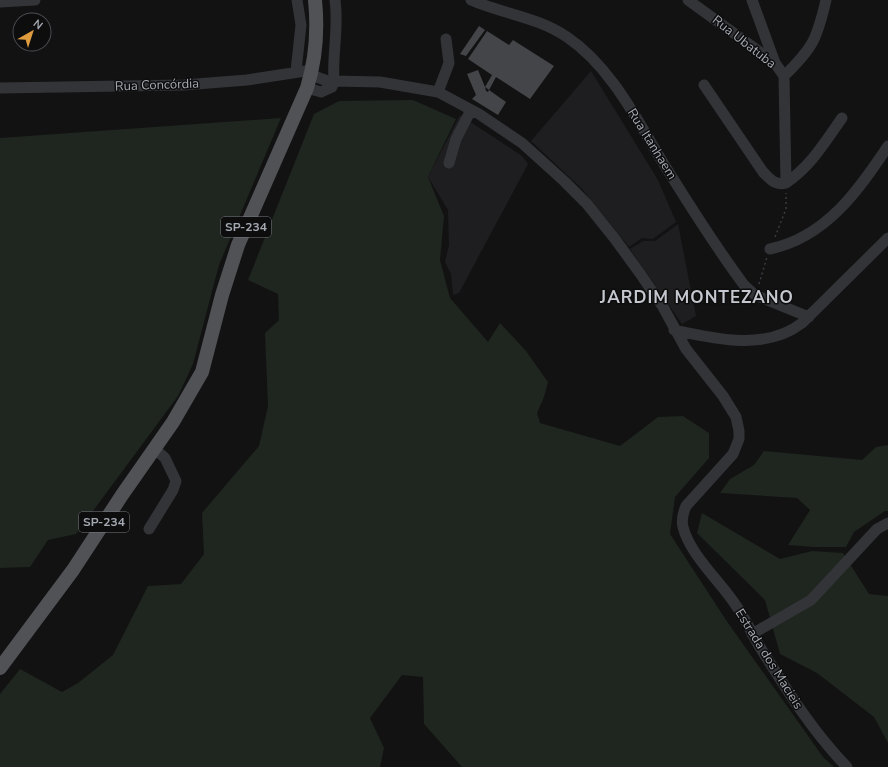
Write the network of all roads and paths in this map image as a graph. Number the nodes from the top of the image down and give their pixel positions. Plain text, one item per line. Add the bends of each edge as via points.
1 (35, 0) edge
2 (297, 0) edge
3 (315, 0) edge
4 (335, 0) edge
5 (471, 0) edge
6 (688, 0) edge
7 (752, 0) edge
8 (826, 0) edge
9 (0, 2) edge
10 (446, 38) dead end
11 (775, 63) junction
12 (296, 71) junction
13 (784, 76) junction
14 (310, 77) junction
15 (333, 84) junction
16 (704, 85) dead end
17 (0, 88) edge
18 (438, 92) junction
19 (471, 110) junction
20 (842, 118) dead end
21 (888, 146) edge
22 (448, 163) dead end
23 (786, 184) junction
24 (888, 238) edge
25 (770, 249) dead end
26 (809, 317) junction
27 (674, 330) junction
28 (154, 448) junction
29 (888, 523) edge
30 (148, 529) dead end
31 (752, 634) junction
32 (0, 668) edge
33 (847, 767) edge

1 - 9 street
2 - 12 street via 301,25
3 - 14 main road, SP-234 via 317,33
4 - 15 street via 337,28
5 - 26 street, Rua Itanhaem via 508,14 537,21 566,36 587,53 638,121 744,285 755,296
6 - 11 street, Rua Ubatuba
7 - 11 street
8 - 13 street, Rua Ubatuba via 814,41
10 - 18 street via 449,63
11 - 13 street, Rua Ubatuba
12 - 14 street, Rua Concórdia
12 - 17 street, Rua Concórdia via 247,80 184,85
13 - 23 street
14 - 15 street, Rua Concórdia via 321,92
14 - 28 main road, SP-234 via 238,245 202,372 187,401
15 - 18 street, Rua Concórdia via 380,82
16 - 23 street via 763,172 776,184
18 - 19 street, Rua Concórdia
19 - 22 street via 456,139
19 - 27 street, Rua Concórdia via 529,149 587,204 639,272 663,307
20 - 23 street via 811,161
21 - 25 street via 861,185 829,220 791,243
24 - 26 street
26 - 27 street via 789,332 747,341 706,337
27 - 31 street, Estrada dos Macieis via 723,396 736,417 739,431 739,439 733,454 694,496 682,514 682,525 694,550 738,607
28 - 30 street via 165,458 176,481
28 - 32 main road, SP-234 via 73,570
29 - 31 street via 877,529 811,600
31 - 33 street, Estrada dos Macieis via 812,727

